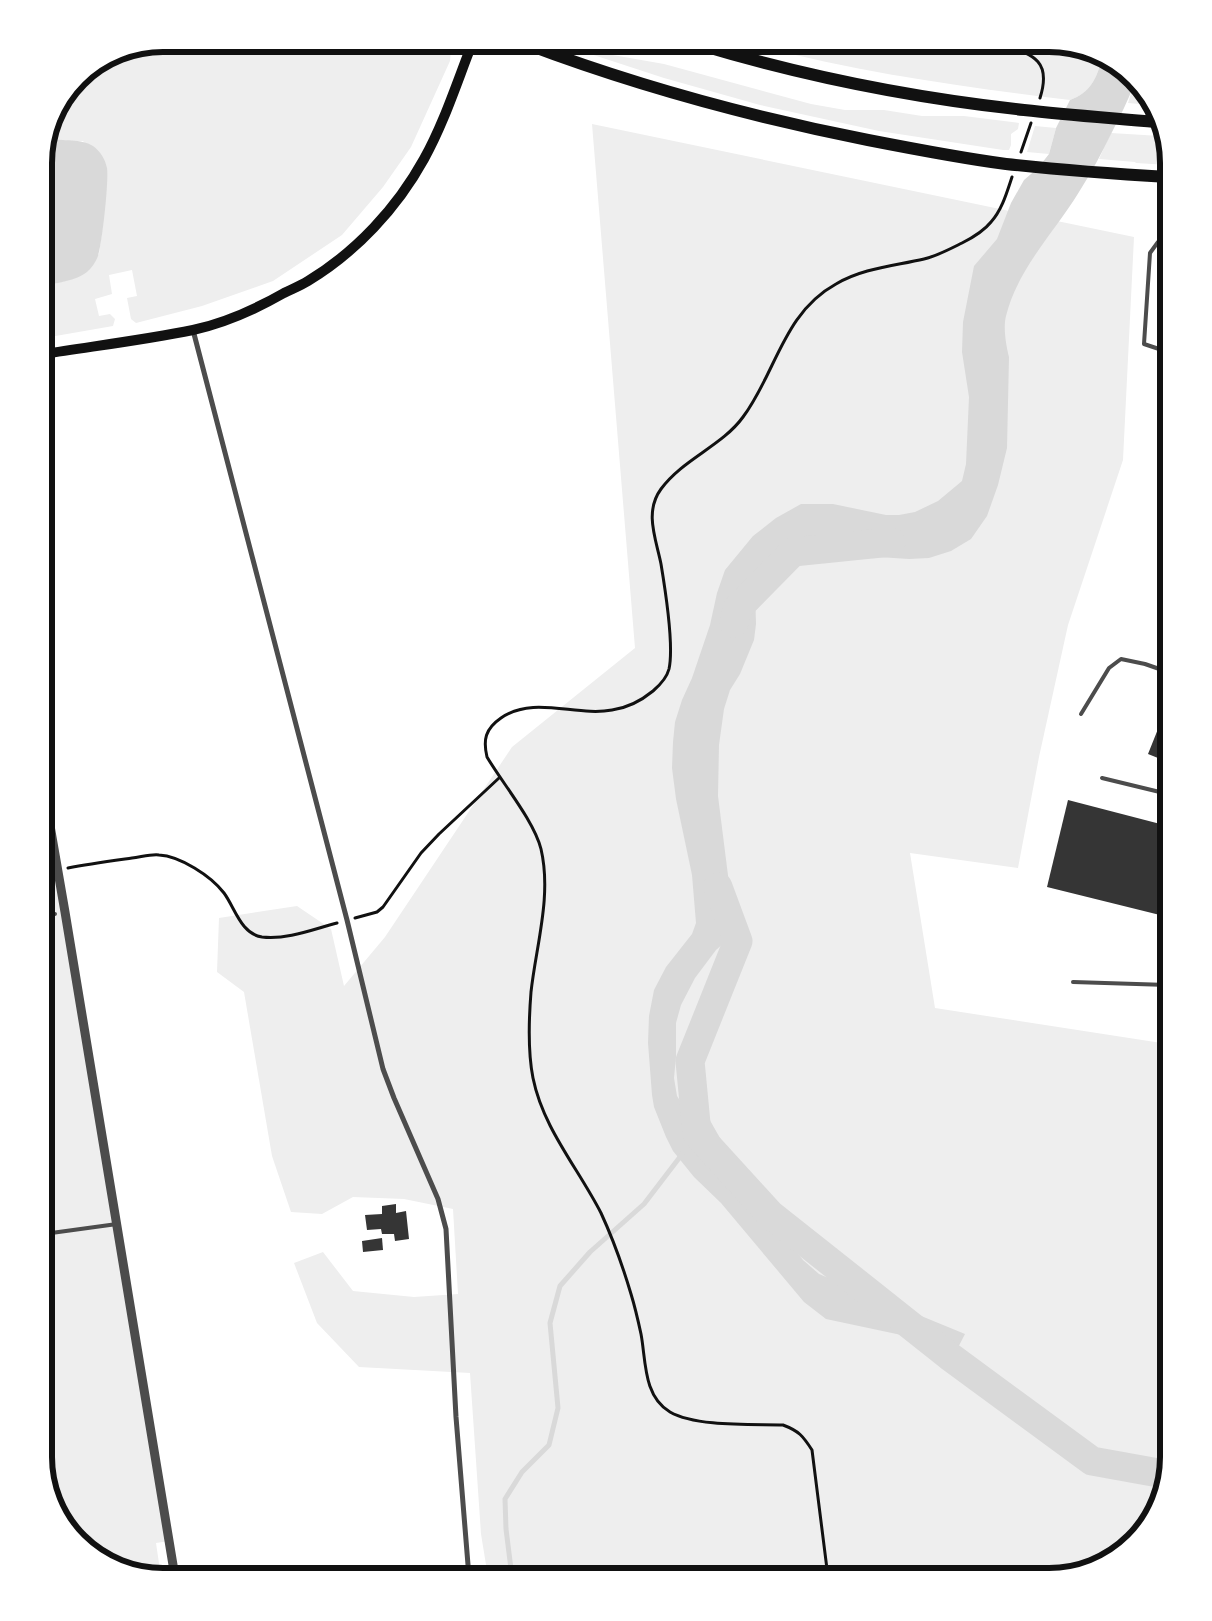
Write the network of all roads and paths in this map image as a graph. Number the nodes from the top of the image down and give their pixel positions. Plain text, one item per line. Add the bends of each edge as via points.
1 (469, 52) edge
2 (550, 52) edge
3 (725, 53) edge
4 (1151, 121) edge
5 (1160, 176) edge
6 (1160, 242) edge
7 (925, 259) dead end
8 (194, 330) junction
9 (1160, 349) edge
10 (53, 353) edge
11 (1160, 669) edge
12 (1081, 714) dead end
13 (499, 778) junction
14 (1102, 778) dead end
15 (1160, 792) edge
16 (52, 838) edge
17 (58, 869) junction
18 (347, 920) junction
19 (1073, 982) dead end
20 (1160, 985) edge
21 (117, 1224) junction
22 (52, 1233) edge
23 (174, 1568) edge
24 (467, 1568) edge
25 (827, 1568) edge

1 - 8 main road via 424,158 396,203 376,225 307,282 249,311
2 - 5 main road via 637,83 821,131 1005,164
3 - 4 main road via 925,96 1023,110
6 - 9 lane via 1150,253 1144,344
7 - 13 path via 856,275 822,293 785,337 744,417 660,490 651,516 670,643 669,669 664,680 636,702 614,710 539,708 506,714 493,724 484,745 487,758
8 - 10 main road
8 - 18 street
11 - 12 lane via 1121,659 1109,668
13 - 18 path via 438,834 377,912
13 - 25 path via 533,828 544,865 544,911 529,1025 532,1077 550,1126 601,1214 614,1245 633,1298 652,1392 669,1411 695,1422 783,1425 796,1430 804,1438 812,1450
14 - 15 lane
16 - 17 street
17 - 18 path via 159,855 176,859 199,871 222,891 242,924 249,932 261,937 284,936
17 - 21 street
18 - 24 street via 384,1069 438,1199 446,1229
19 - 20 lane
21 - 22 lane
21 - 23 street

